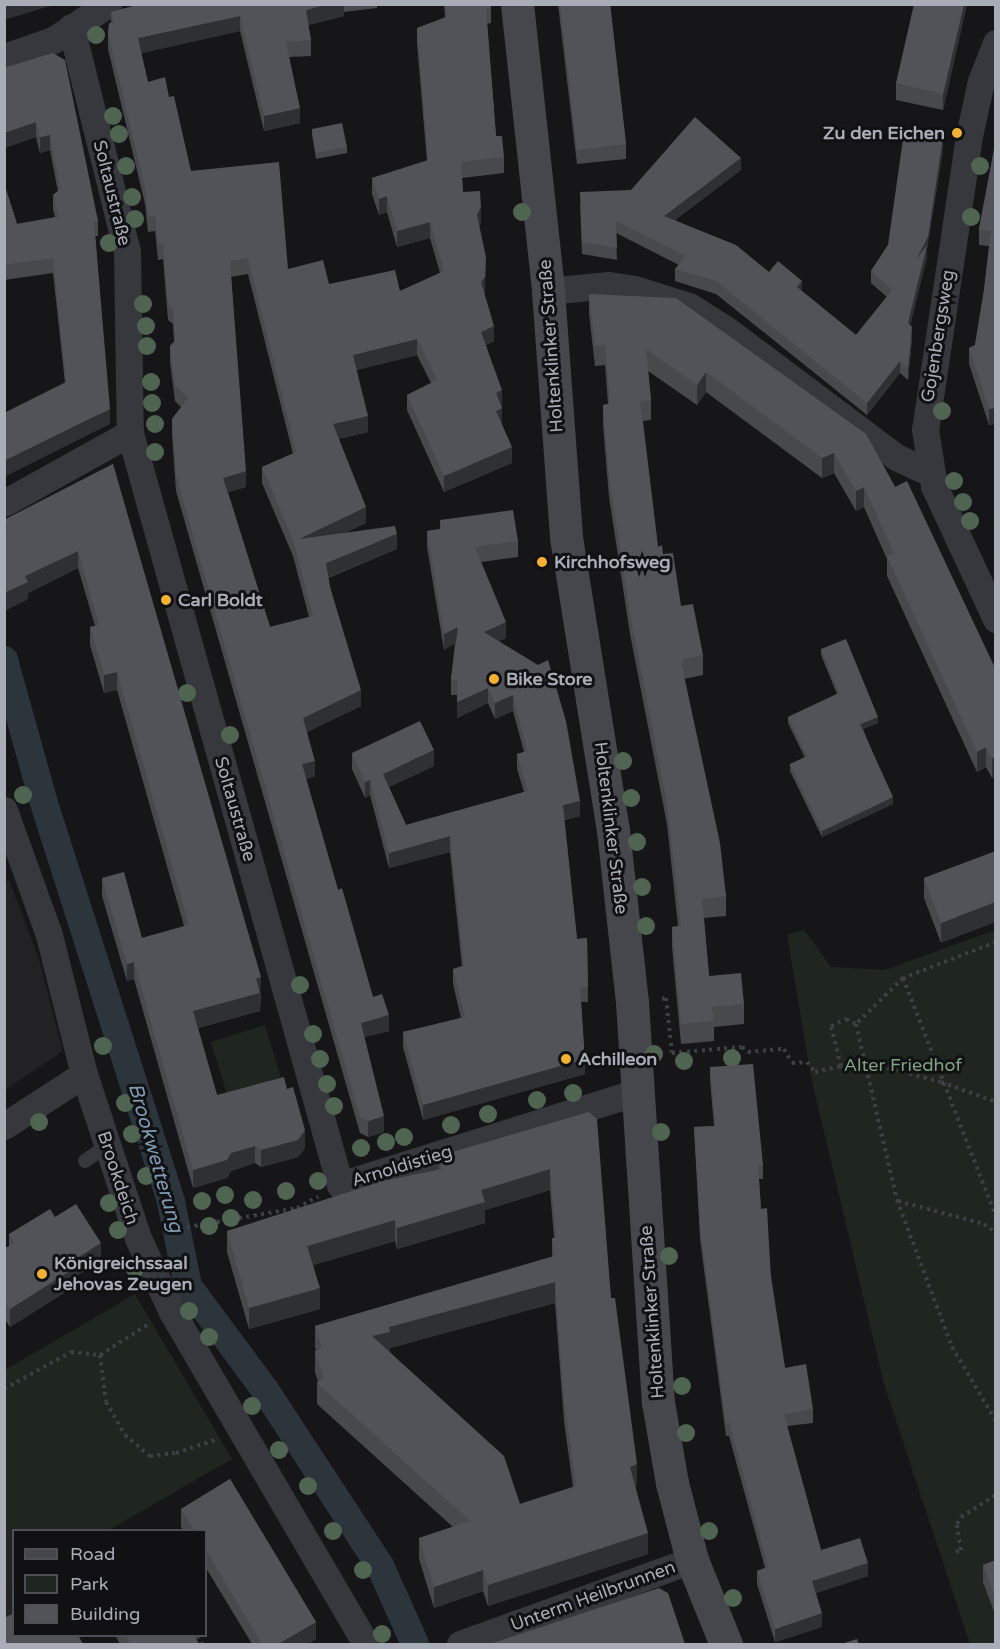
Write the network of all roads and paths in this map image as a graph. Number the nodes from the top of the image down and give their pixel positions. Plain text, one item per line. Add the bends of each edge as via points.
1 (108, 4) edge
2 (518, 4) edge
3 (71, 27) junction
4 (996, 43) edge
5 (4, 57) edge
6 (548, 291) junction
7 (130, 433) junction
8 (930, 473) junction
9 (4, 503) edge
10 (996, 619) edge
11 (4, 810) edge
12 (996, 942) edge
13 (903, 978) junction
14 (658, 999) dead end
15 (856, 1024) junction
16 (841, 1066) junction
17 (866, 1066) junction
18 (84, 1074) junction
19 (941, 1082) junction
20 (636, 1092) junction
21 (996, 1102) edge
22 (4, 1126) edge
23 (108, 1145) junction
24 (85, 1161) dead end
25 (340, 1185) junction
26 (897, 1200) junction
27 (996, 1217) edge
28 (168, 1231) dead end
29 (996, 1233) edge
30 (172, 1312) junction
31 (100, 1355) junction
32 (4, 1389) edge
33 (996, 1421) edge
34 (237, 1428) junction
35 (996, 1495) edge
36 (956, 1551) dead end
37 (692, 1560) junction
38 (366, 1644) edge
39 (460, 1644) edge
40 (726, 1644) edge

1 - 3 street
2 - 6 main road, Holtenklinker Straße
3 - 5 street via 53,40
3 - 7 street, Soltaustraße via 127,251
4 - 8 street, Gojenbergsweg via 987,61 969,136 937,341 925,429
6 - 8 street via 609,285 689,306 727,330 896,457
6 - 20 main road, Holtenklinker Straße via 566,537 613,830 632,1002
7 - 9 street
7 - 25 street, Soltaustraße
8 - 10 street, Gojenbergsweg
11 - 18 street, Brookdeich via 49,935
12 - 13 path
13 - 15 path
13 - 19 path
14 - 16 path via 666,998 672,1053 742,1047 748,1052 784,1049 792,1063 807,1062 815,1072
15 - 16 path via 846,1018 831,1026
15 - 17 path
16 - 17 path via 845,1071
17 - 19 path
17 - 26 path
18 - 22 street
18 - 23 street, Brookdeich
19 - 21 path
19 - 27 path
20 - 25 street, Arnoldistieg
20 - 37 main road, Holtenklinker Straße via 658,1402 672,1483
23 - 24 lane
23 - 30 street, Brookdeich via 138,1238
25 - 28 path, Arnoldistieg via 297,1208
26 - 29 path via 984,1224
26 - 33 path via 952,1347
30 - 31 path
30 - 34 street, Brookdeich
31 - 32 path via 71,1352
31 - 34 path via 106,1402 125,1435 150,1456 176,1453
34 - 38 street, Brookdeich
35 - 36 path via 961,1516 957,1524 961,1550
37 - 39 street, Unterm Heilbrunnen
37 - 40 main road, Holtenklinker Straße

